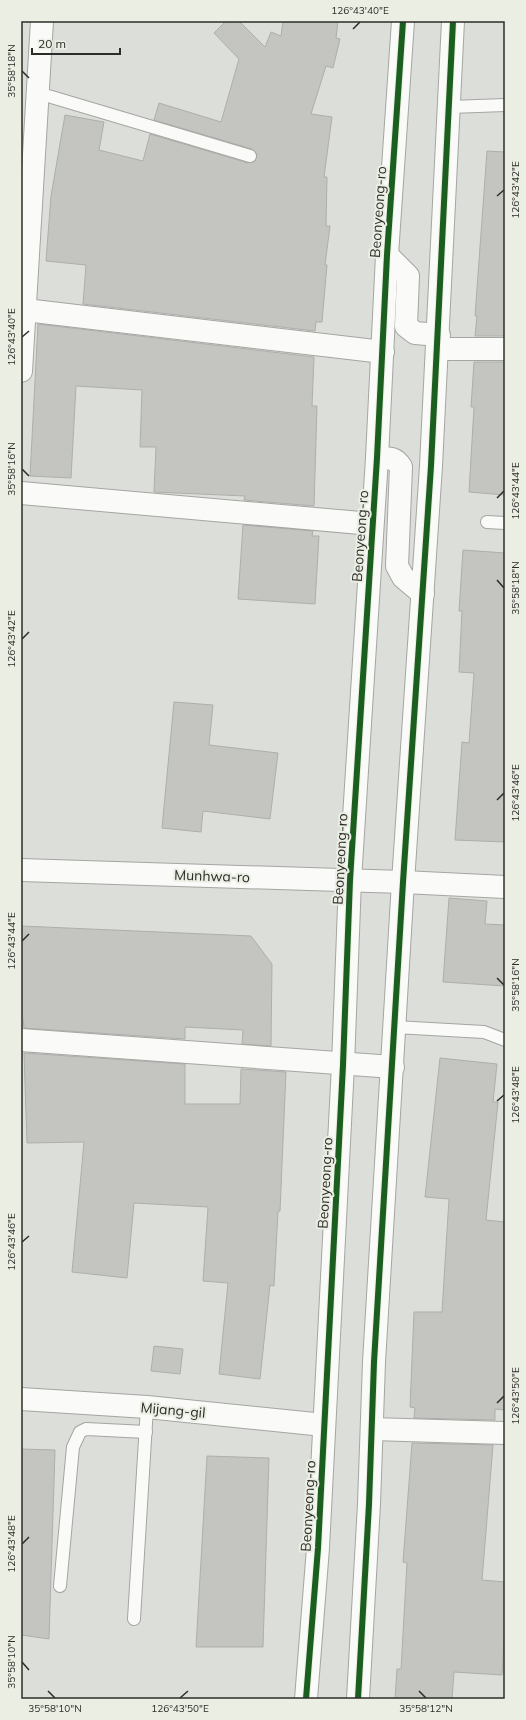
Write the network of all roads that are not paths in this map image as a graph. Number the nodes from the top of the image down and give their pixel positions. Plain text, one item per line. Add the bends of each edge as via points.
1 (42, 21) edge
2 (403, 21) edge
3 (449, 25) edge
4 (38, 92) junction
5 (505, 105) edge
6 (450, 107) junction
7 (250, 156) dead end
8 (387, 255) junction
9 (25, 310) junction
10 (438, 342) junction
11 (505, 350) edge
12 (383, 352) junction
13 (21, 372) edge
14 (377, 458) junction
15 (21, 493) edge
16 (487, 522) dead end
17 (505, 523) edge
18 (372, 524) junction
19 (423, 594) junction
20 (21, 870) edge
21 (350, 880) junction
22 (403, 882) junction
23 (505, 887) edge
24 (395, 1027) junction
25 (21, 1040) edge
26 (505, 1040) edge
27 (343, 1065) junction
28 (393, 1067) junction
29 (21, 1399) edge
30 (147, 1407) junction
31 (324, 1425) junction
32 (372, 1429) junction
33 (146, 1432) junction
34 (505, 1433) edge
35 (60, 1586) dead end
36 (134, 1619) dead end
37 (306, 1699) edge
38 (358, 1699) edge

1 - 4 main road
2 - 8 main road, Beonyeong-ro
3 - 6 main road
4 - 7 lane
4 - 9 main road
5 - 6 lane
6 - 10 main road
8 - 10 main road via 408,276 406,326
8 - 12 main road, Beonyeong-ro
9 - 12 main road
9 - 13 main road
10 - 11 main road
10 - 19 main road
12 - 14 main road, Beonyeong-ro
14 - 18 main road, Beonyeong-ro
14 - 19 main road via 393,459 398,461 401,467 397,566 403,577
15 - 18 main road
16 - 17 lane
18 - 21 main road, Beonyeong-ro
19 - 22 main road
20 - 21 main road, Munhwa-ro
21 - 22 main road, Munhwa-ro
21 - 27 main road, Beonyeong-ro
22 - 23 main road, Munhwa-ro
22 - 24 main road
24 - 26 lane via 484,1032
24 - 28 main road
25 - 27 main road
27 - 28 main road
27 - 31 main road, Beonyeong-ro
28 - 32 main road
29 - 30 main road, Mijang-gil
30 - 31 main road, Mijang-gil
30 - 33 lane
31 - 37 main road, Beonyeong-ro via 318,1548
32 - 34 main road
32 - 38 main road
33 - 35 lane via 86,1429 80,1432 73,1447
33 - 36 lane

